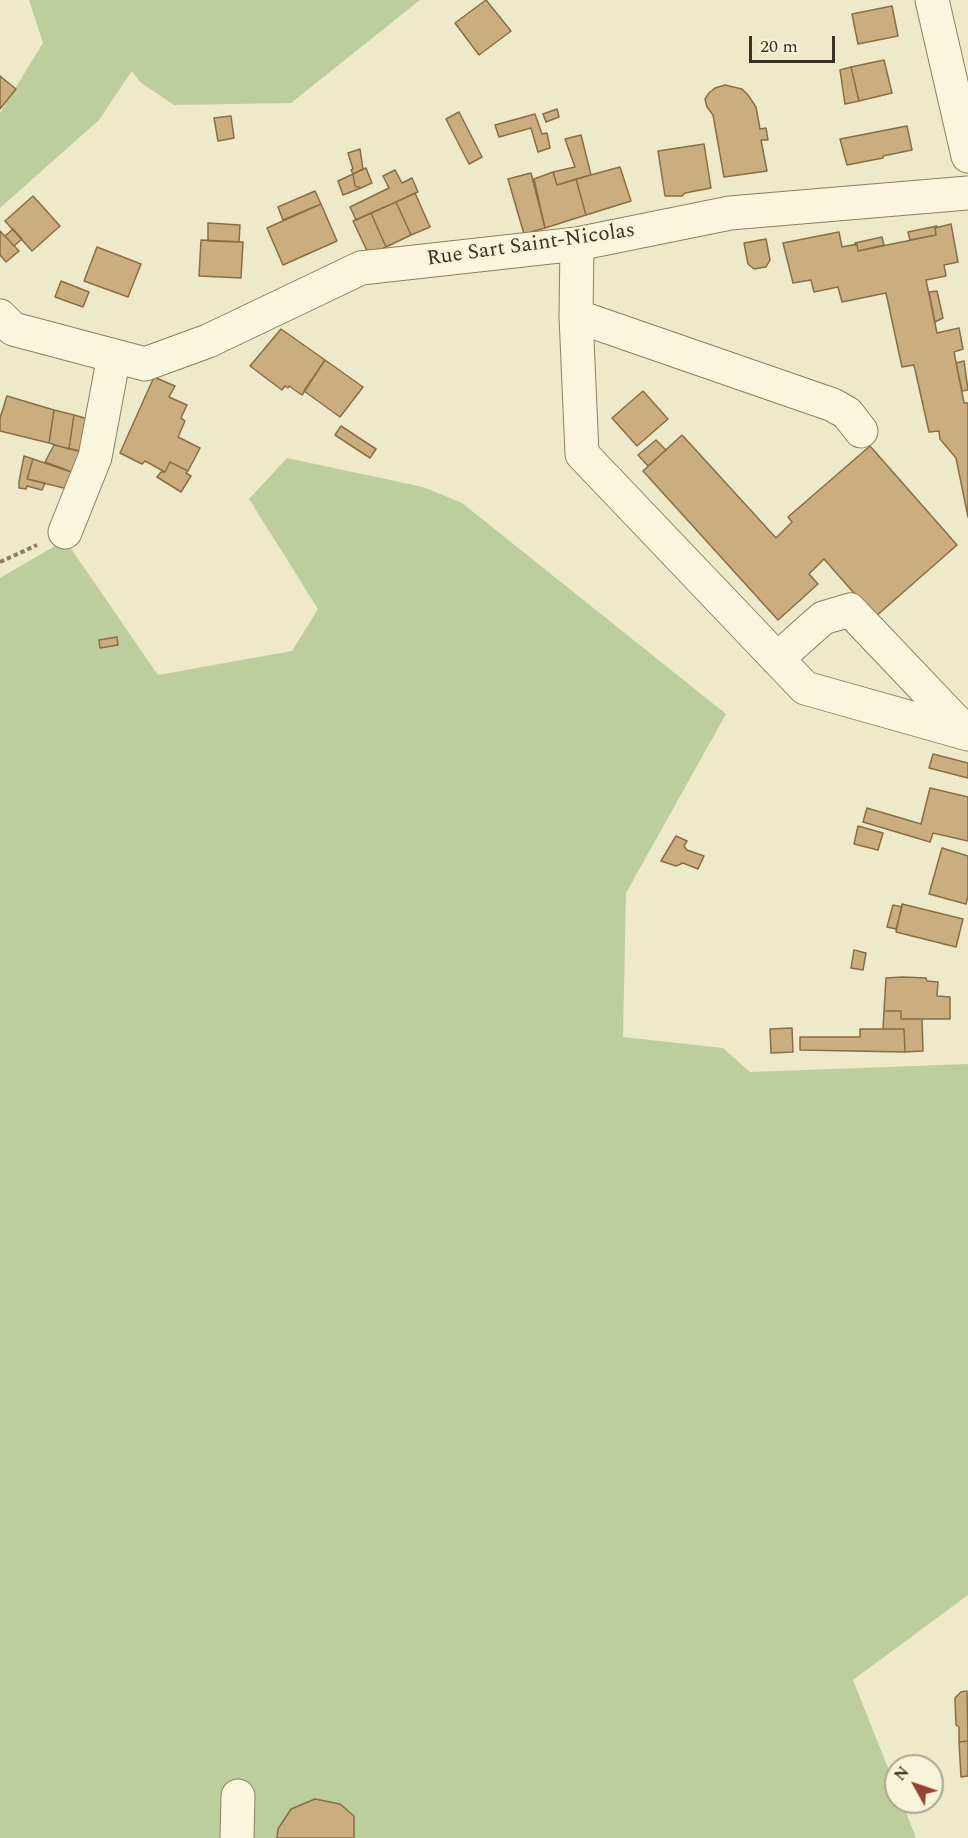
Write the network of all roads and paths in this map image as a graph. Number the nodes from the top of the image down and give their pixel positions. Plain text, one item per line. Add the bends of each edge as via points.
1 (932, 0) edge
2 (968, 156) edge
3 (968, 193) edge
4 (577, 244) junction
5 (0, 316) edge
6 (576, 316) junction
7 (114, 356) junction
8 (861, 431) dead end
9 (65, 532) joint
10 (0, 562) edge
11 (777, 659) junction
12 (967, 734) edge
13 (238, 1796) dead end
14 (237, 1838) edge

1 - 2 street
3 - 4 street, Rue Sart Saint-Nicolas via 730,213
4 - 6 street
4 - 7 street, Rue Sart Saint-Nicolas via 361,268 208,341 145,364
5 - 7 street, Rue Sart Saint-Nicolas via 13,329
6 - 8 street via 833,405 847,412
6 - 11 street via 582,454
7 - 9 street via 95,457
9 - 10 path
11 - 12 street via 805,688
11 - 12 street via 823,618 850,610
13 - 14 street

